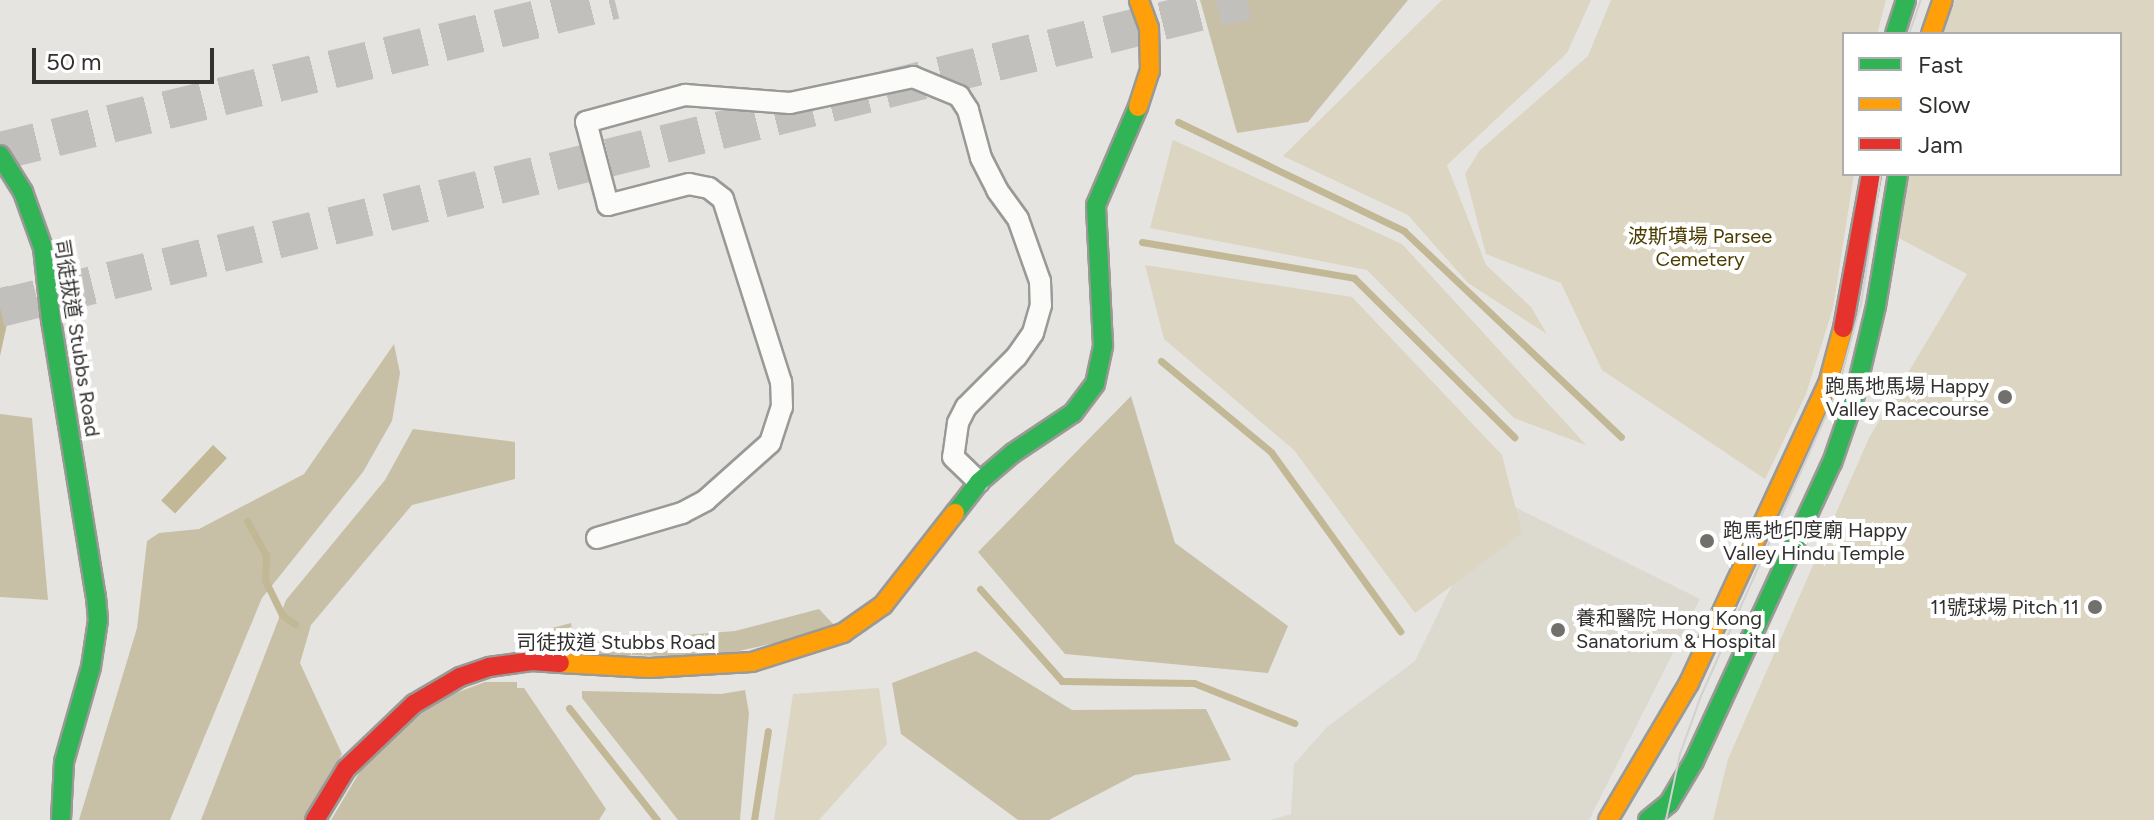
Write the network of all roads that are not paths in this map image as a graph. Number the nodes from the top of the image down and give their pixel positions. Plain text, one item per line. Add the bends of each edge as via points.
1 (1139, 0) edge
2 (1906, 0) edge
3 (1943, 0) edge
4 (1896, 32) edge
5 (1932, 32) edge
6 (0, 155) edge
7 (1871, 176) edge
8 (1898, 176) edge
9 (979, 482) junction
10 (597, 538) dead end
11 (1666, 725) junction
12 (1669, 812) edge
13 (61, 820) edge
14 (315, 820) edge
15 (1608, 820) edge
16 (1648, 820) edge

1 - 9 main road, 司徒拔道 Stubbs Road via 1149,28 1150,71 1100,191 1095,218 1103,330 1098,373 1073,413
2 - 4 main road
3 - 5 main road
6 - 13 main road, 司徒拔道 Stubbs Road via 23,192 43,248 96,597 91,667 64,762
7 - 11 main road via 1849,304 1828,384
8 - 12 main road via 1876,306 1832,463
9 - 10 street via 953,457 958,423 966,407 1033,333 1041,305 1040,281 1018,219 981,158 959,96 913,77 790,103 685,95 586,122 608,205 689,184 709,188 723,199 781,382 782,407 770,443 706,500 682,513
9 - 14 main road, 司徒拔道 Stubbs Road via 899,588 865,621 843,633 730,665 649,668 532,661 474,671 432,692 380,733 346,769
11 - 12 main road
11 - 15 main road
12 - 16 main road

